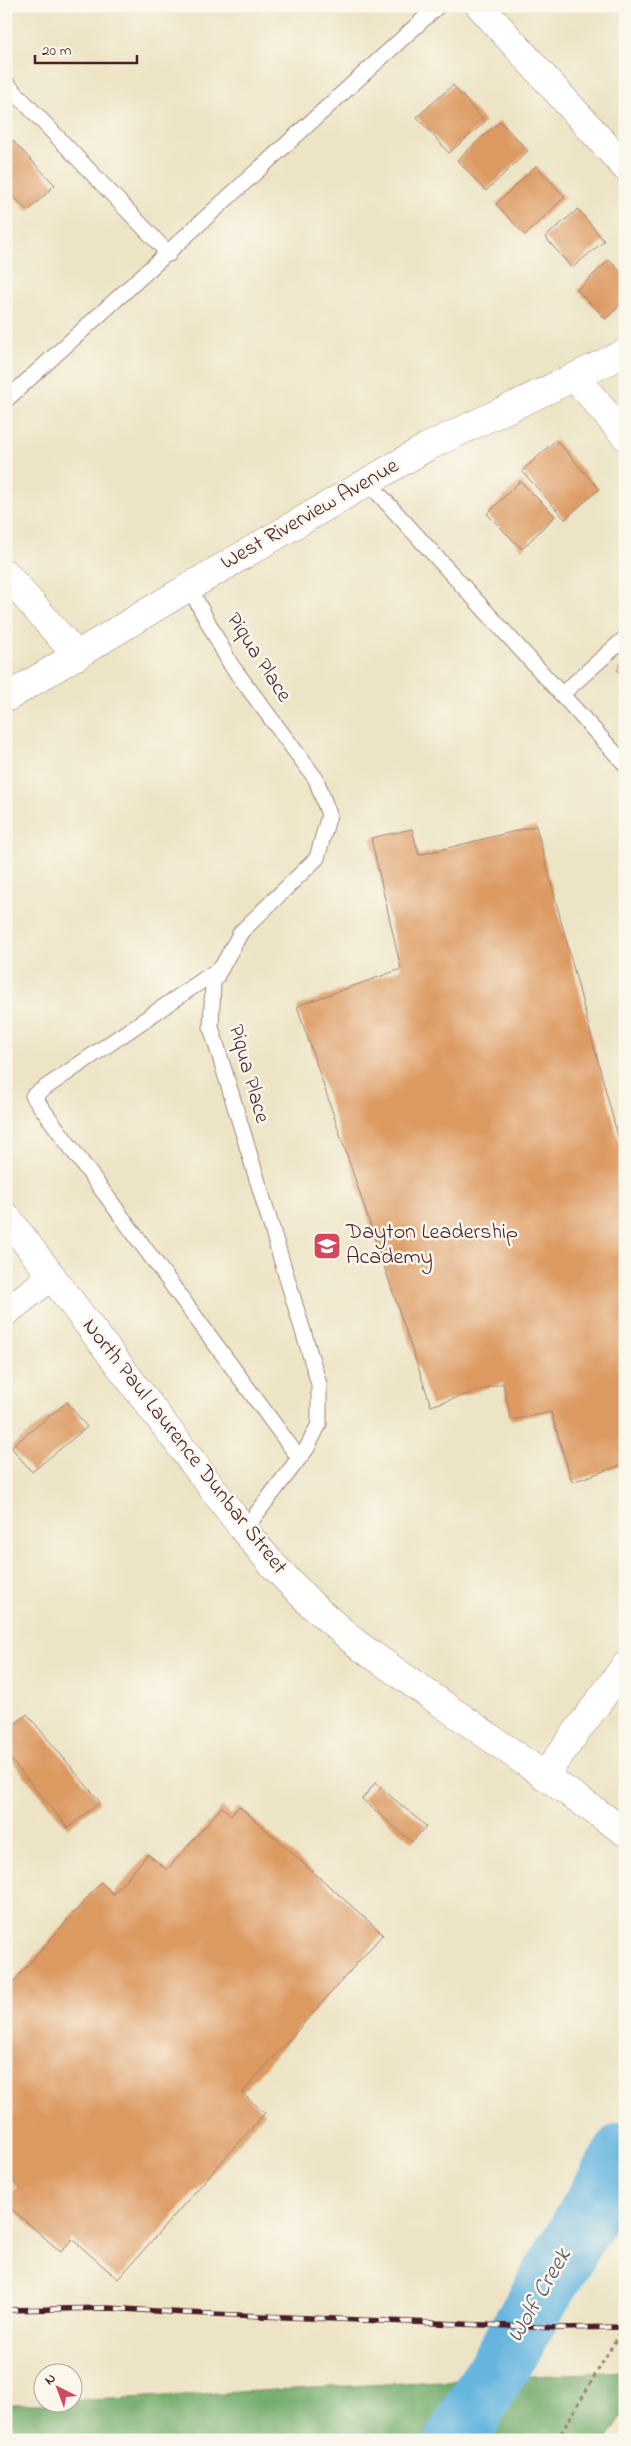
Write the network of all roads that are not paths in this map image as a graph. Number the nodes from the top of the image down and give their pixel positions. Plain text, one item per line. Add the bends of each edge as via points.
1 (438, 6) edge
2 (480, 6) edge
3 (6, 84) edge
4 (625, 167) edge
5 (169, 254) junction
6 (625, 353) edge
7 (575, 377) junction
8 (6, 400) edge
9 (625, 436) edge
10 (367, 481) junction
11 (6, 574) edge
12 (188, 587) junction
13 (625, 638) edge
14 (77, 656) junction
15 (562, 694) junction
16 (6, 698) edge
17 (625, 764) edge
18 (222, 967) junction
19 (6, 1216) edge
20 (52, 1276) junction
21 (6, 1312) edge
22 (299, 1458) junction
23 (244, 1530) junction
24 (625, 1666) edge
25 (544, 1776) junction
26 (625, 1832) edge

1 - 5 lane
2 - 4 street
3 - 5 lane
5 - 8 lane
6 - 7 street, West Riverview Avenue
7 - 9 street
7 - 10 street, West Riverview Avenue via 427,448
10 - 12 street, West Riverview Avenue
10 - 15 lane
11 - 14 street
12 - 14 street, West Riverview Avenue
12 - 18 lane, Piqua Place via 231,664 316,779 329,815 317,858 241,932
13 - 15 lane
14 - 16 street, West Riverview Avenue
15 - 17 lane
18 - 22 lane, Piqua Place via 213,983 211,1026 319,1384 319,1424
18 - 22 lane via 32,1096
19 - 20 street, North Paul Laurence Dunbar Street
20 - 21 street
20 - 23 street, North Paul Laurence Dunbar Street
22 - 23 lane, Piqua Place
23 - 25 street, North Paul Laurence Dunbar Street via 313,1606 358,1645
24 - 25 street
25 - 26 street, North Paul Laurence Dunbar Street

